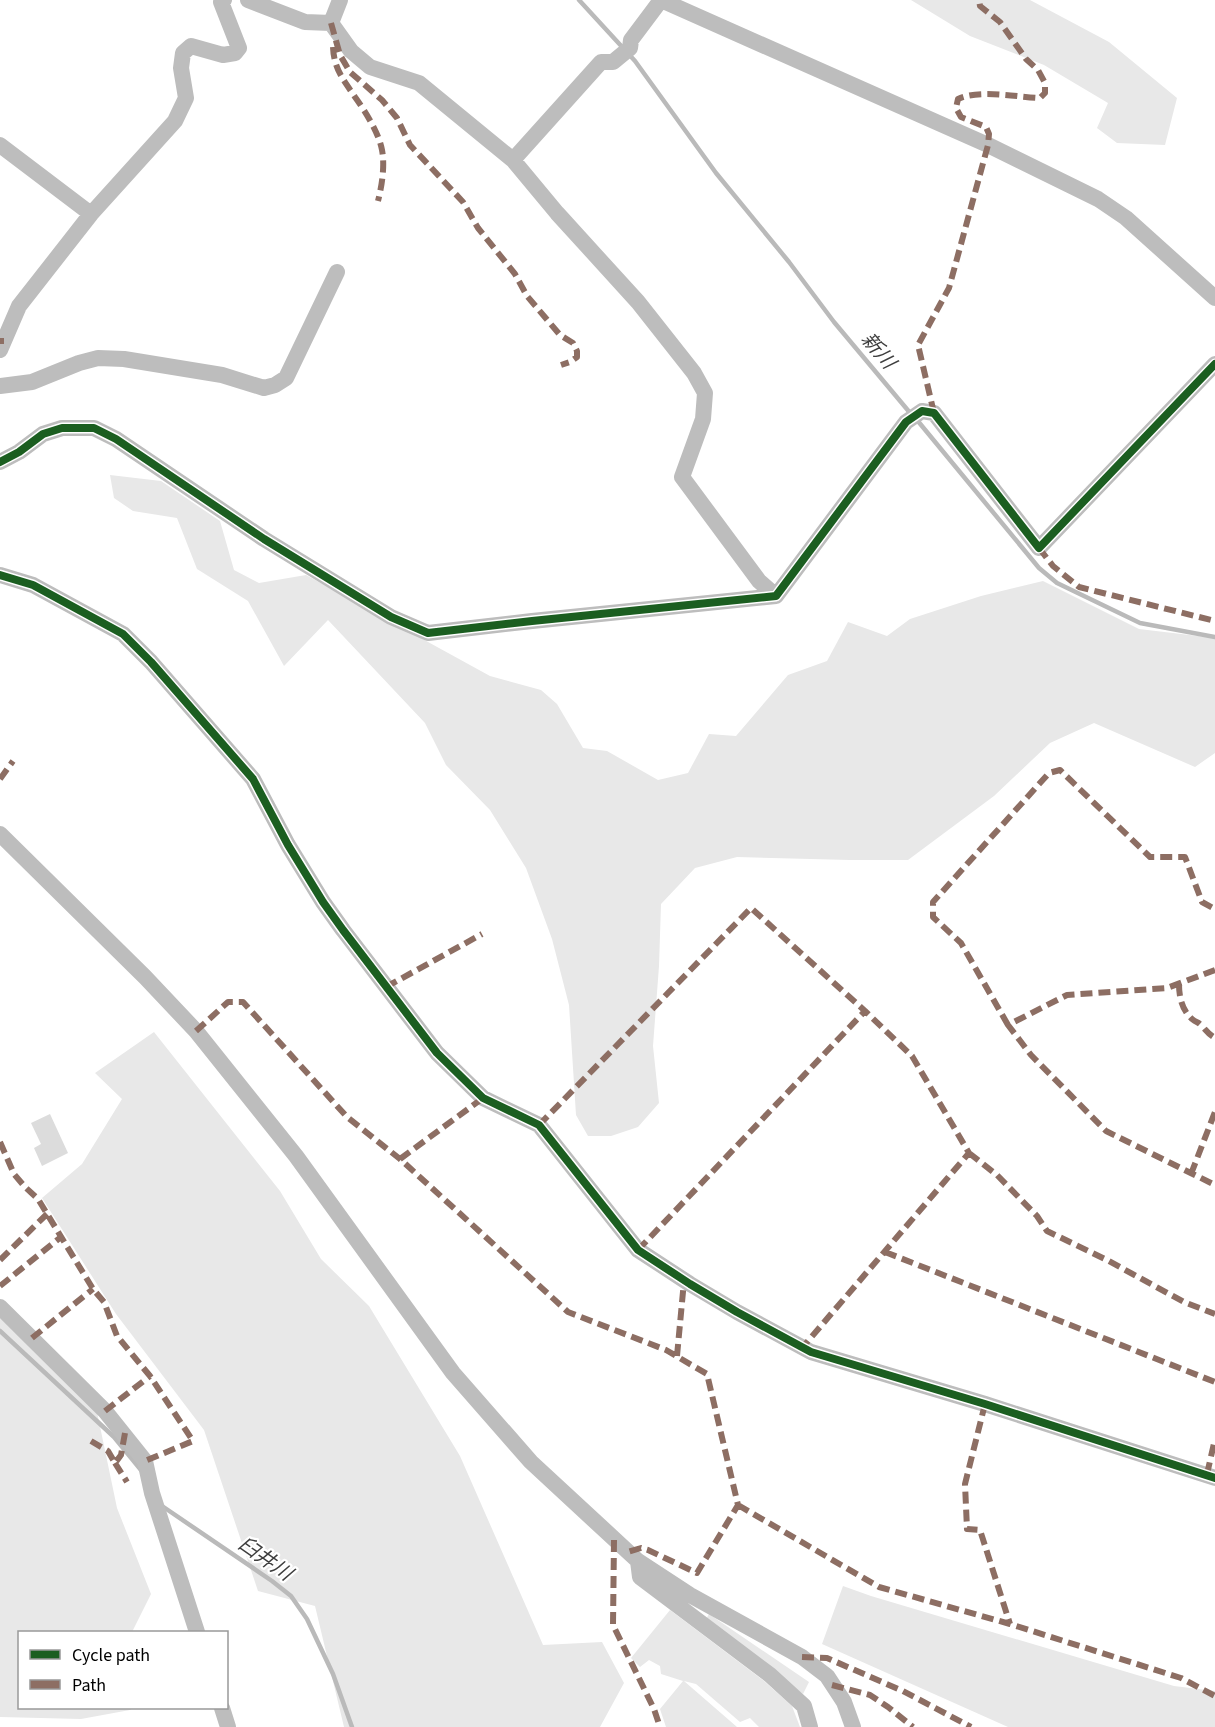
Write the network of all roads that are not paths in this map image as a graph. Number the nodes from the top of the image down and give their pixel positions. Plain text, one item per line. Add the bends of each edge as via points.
1 (224, 0) edge
2 (248, 0) edge
3 (340, 0) edge
4 (661, 0) edge
5 (331, 23) junction
6 (0, 145) edge
7 (513, 160) junction
8 (91, 214) junction
9 (337, 272) dead end
10 (1215, 298) edge
11 (0, 350) edge
12 (1215, 364) edge
13 (0, 386) edge
14 (0, 462) edge
15 (0, 575) edge
16 (776, 596) junction
17 (0, 834) edge
18 (0, 1306) edge
19 (1215, 1478) edge
20 (638, 1561) junction
21 (197, 1631) edge
22 (223, 1709) edge
23 (228, 1727) edge
24 (810, 1727) edge
25 (853, 1727) edge

1 - 8 street via 221,2 239,48 224,56 191,46 183,53 186,98 175,122
2 - 5 street via 305,22
3 - 5 street
4 - 7 street via 624,53 613,62 600,62
4 - 10 street via 988,145 1098,199 1126,218
5 - 7 street via 351,51 370,67 419,83
6 - 8 street
7 - 16 street via 638,302 694,373 705,393 703,419 682,477 759,581
8 - 11 street via 19,306
9 - 13 street via 286,378 275,385 264,388 222,375 98,358 32,382
12 - 16 street via 1039,548 934,413 922,411 906,422
14 - 16 street via 43,434 62,428 94,428 391,617 428,633
15 - 19 street via 33,585 123,634 151,662 253,779 323,903 437,1053 483,1098 539,1125 638,1250 737,1312 811,1352
17 - 20 street via 196,1031 297,1156 453,1373 531,1462
18 - 21 street via 105,1411 146,1461 152,1493
20 - 24 street via 640,1577 770,1675 804,1706
20 - 25 street via 690,1595 802,1657 826,1676 844,1702
22 - 23 street

